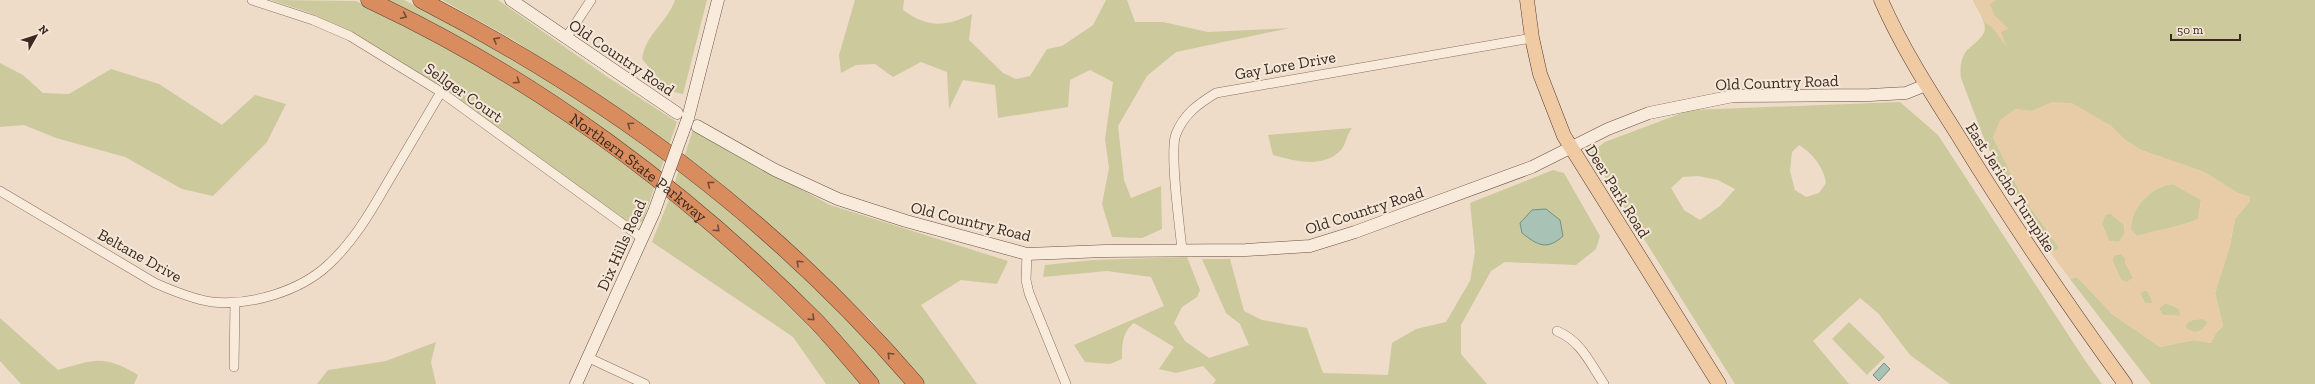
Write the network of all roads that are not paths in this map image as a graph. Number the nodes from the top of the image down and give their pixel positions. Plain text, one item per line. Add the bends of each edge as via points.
1 (252, 0) edge
2 (369, 0) edge
3 (421, 0) edge
4 (511, 0) edge
5 (591, 0) edge
6 (718, 0) edge
7 (1527, 0) edge
8 (1881, 0) edge
9 (566, 38) junction
10 (1532, 38) junction
11 (1926, 85) junction
12 (441, 92) junction
13 (677, 113) dead end
14 (697, 126) dead end
15 (1571, 148) junction
16 (0, 191) edge
17 (642, 238) junction
18 (1182, 250) junction
19 (1027, 254) junction
20 (235, 302) junction
21 (1557, 331) dead end
22 (589, 358) junction
23 (234, 367) dead end
24 (576, 384) edge
25 (644, 384) edge
26 (871, 384) edge
27 (916, 384) edge
28 (1066, 384) edge
29 (1604, 384) edge
30 (1719, 384) edge
31 (2125, 384) edge

1 - 12 street, Sellger Court via 314,20 350,36
2 -> 26 highway, Northern State Parkway via 496,67 650,172 678,194 817,322
27 -> 3 highway, Northern State Parkway via 807,270 733,202 597,101 530,59
4 - 9 main road, Old Country Road
5 - 9 street
6 - 17 main road, Dix Hills Road, bridge via 688,118
7 - 10 main road, Deer Park Road
8 - 11 main road, East Jericho Turnpike
9 - 13 main road, Old Country Road
10 - 15 main road, Deer Park Road via 1540,74
10 - 18 street, Gay Lore Drive via 1216,93 1197,105 1184,119 1175,136 1174,156
11 - 15 main road, Old Country Road via 1906,92 1863,95 1733,96 1649,113
11 - 31 main road, East Jericho Turnpike via 2057,290
12 - 17 street, Sellger Court
12 - 20 street, Beltane Drive via 366,218 348,245 328,266 305,282 274,294
14 - 19 main road, Old Country Road via 775,170 838,199 898,219
15 - 18 main road, Old Country Road via 1532,167 1455,196 1310,246 1253,250
15 - 30 main road, Deer Park Road
16 - 20 street, Beltane Drive via 155,283 181,294 212,302
17 - 22 main road, Dix Hills Road
18 - 19 main road, Old Country Road
19 - 28 street via 1026,280 1029,293
20 - 23 street
21 - 29 street via 1571,336
22 - 24 main road, Dix Hills Road
22 - 25 street

